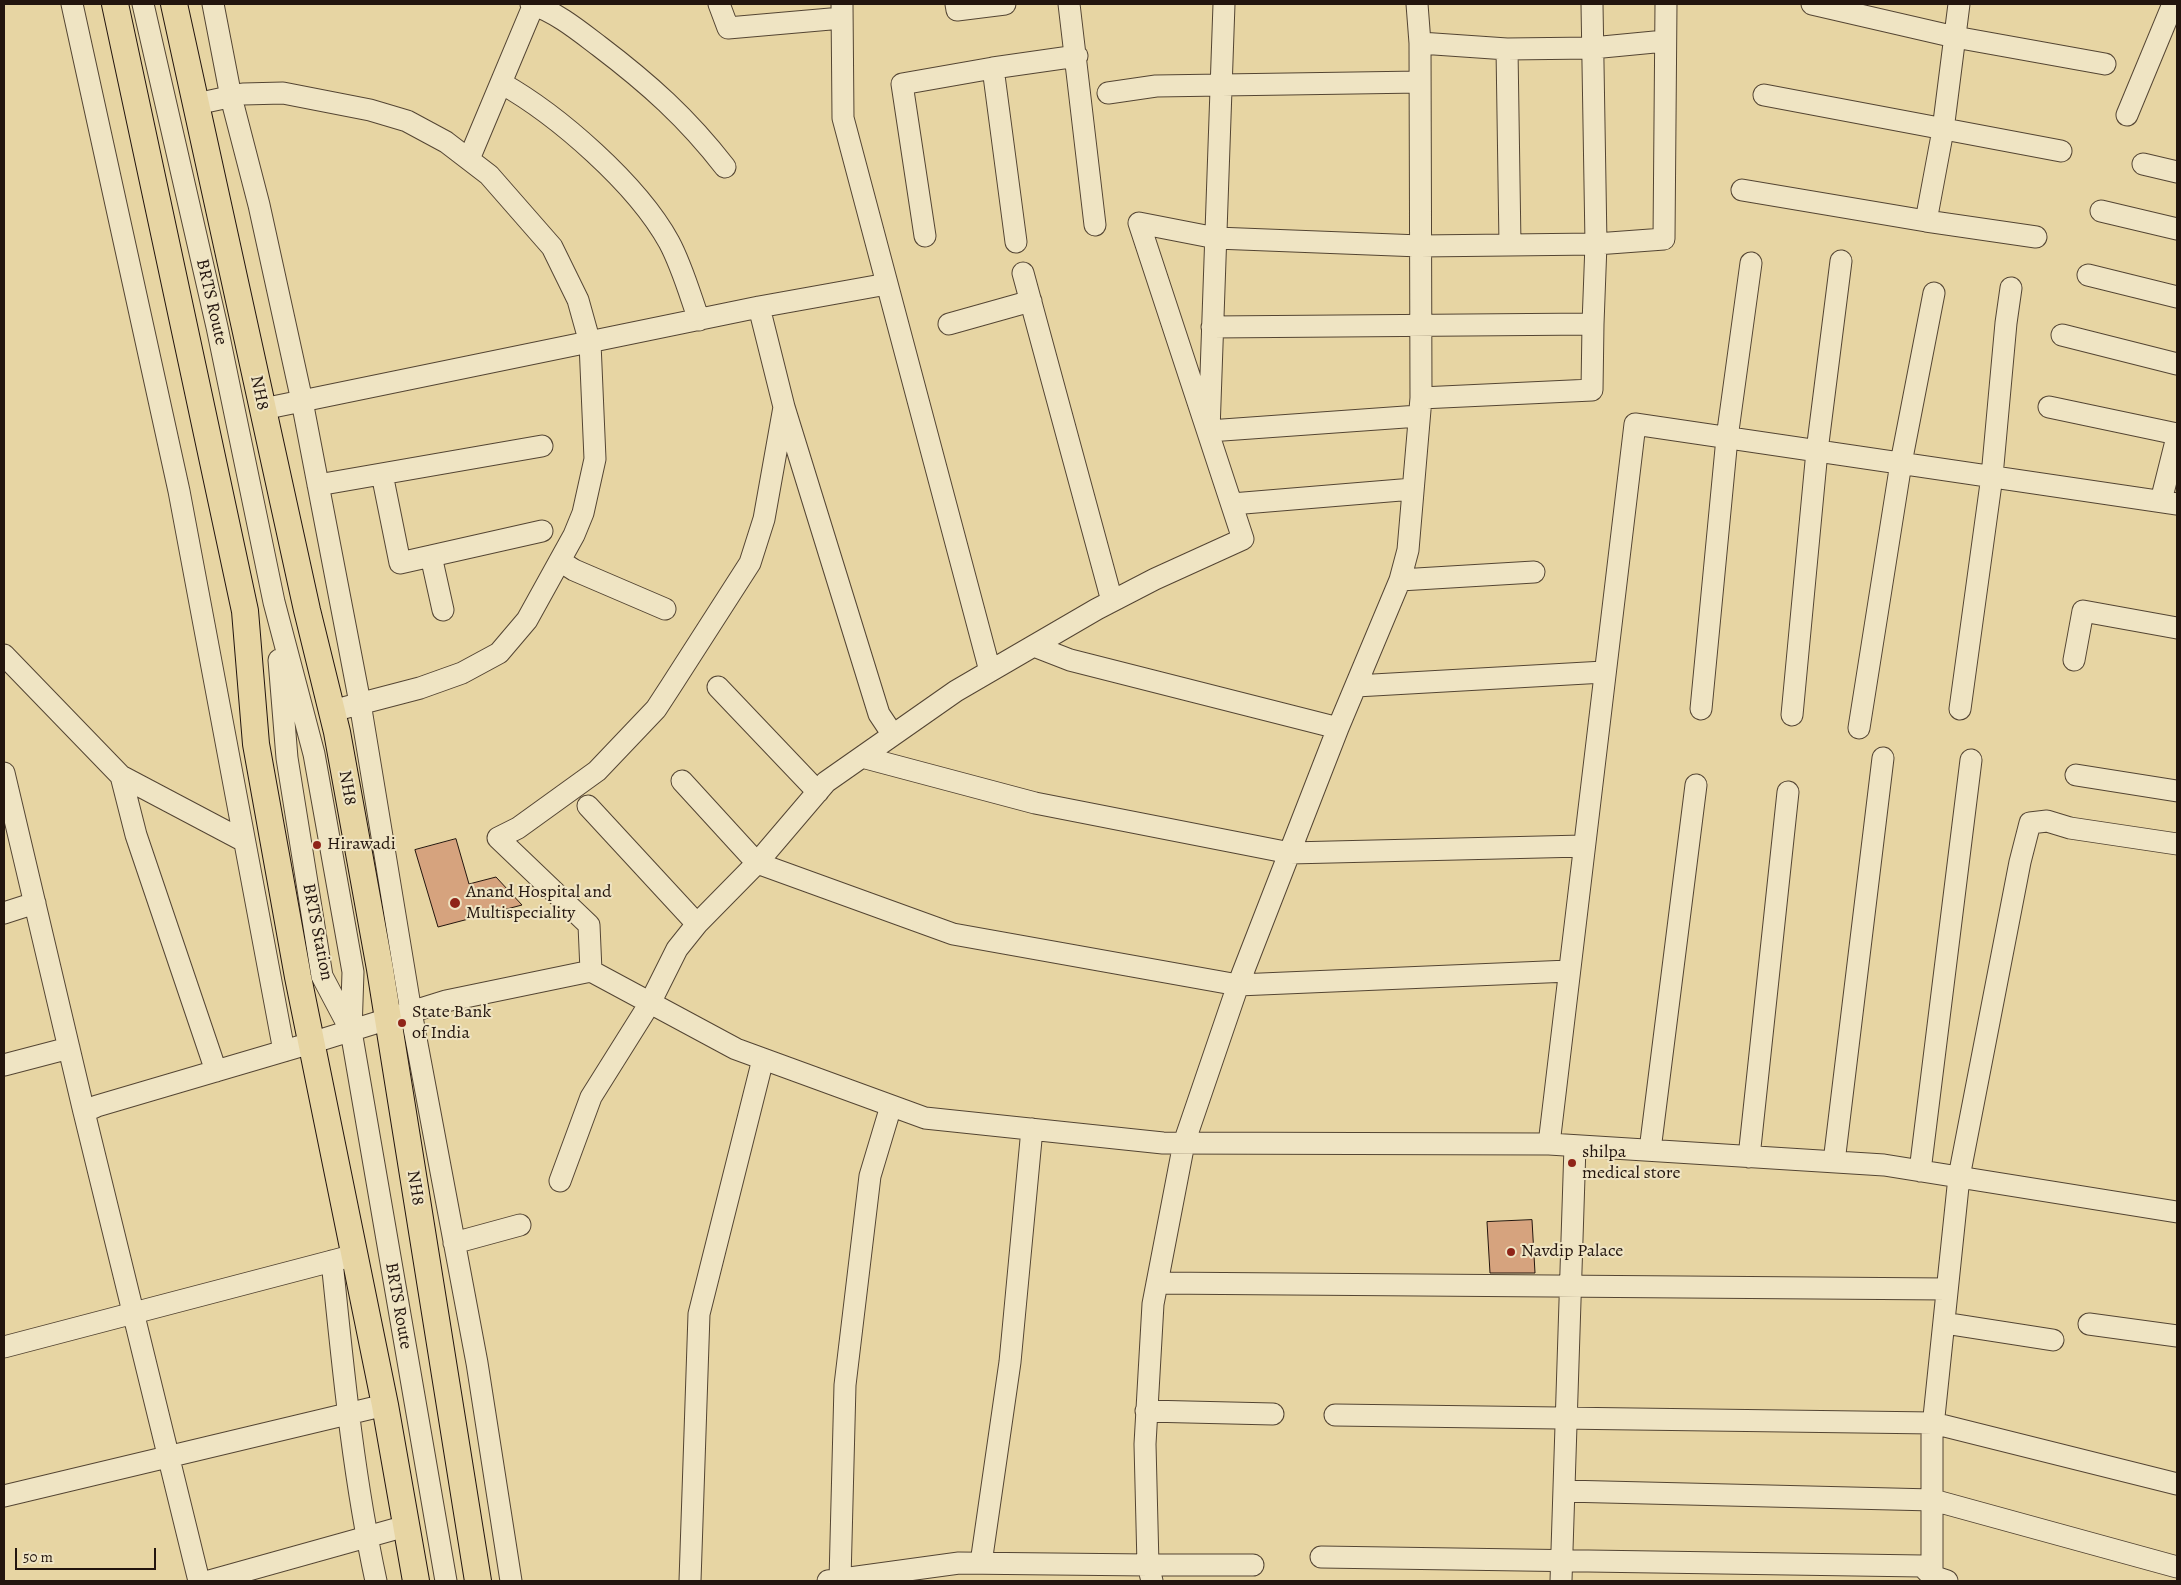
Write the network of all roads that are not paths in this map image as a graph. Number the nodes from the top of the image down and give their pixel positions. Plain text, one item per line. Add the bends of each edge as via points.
1 (72, 4) edge
2 (115, 4) edge
3 (143, 4) edge
4 (174, 4) edge
5 (213, 4) edge
6 (533, 4) edge
7 (719, 4) edge
8 (956, 4) edge
9 (1005, 4) edge
10 (1069, 4) edge
11 (1224, 4) edge
12 (1417, 4) edge
13 (1592, 4) edge
14 (1666, 4) edge
15 (1812, 4) edge
16 (1959, 4) edge
17 (2173, 4) edge
18 (842, 11) edge
19 (1955, 37) junction
20 (1665, 41) junction
21 (1420, 43) junction
22 (1592, 48) junction
23 (1507, 49) junction
24 (1077, 56) junction
25 (2105, 64) dead end
26 (993, 68) junction
27 (501, 82) junction
28 (1420, 82) junction
29 (1221, 85) junction
30 (1108, 93) dead end
31 (1764, 95) dead end
32 (231, 97) junction
33 (196, 104) junction
34 (2127, 115) dead end
35 (1943, 130) junction
36 (2062, 151) dead end
37 (469, 159) junction
38 (2143, 164) dead end
39 (726, 167) dead end
40 (2177, 172) edge
41 (1742, 190) dead end
42 (2101, 211) dead end
43 (1926, 221) junction
44 (1095, 225) dead end
45 (2177, 229) edge
46 (925, 236) dead end
47 (1216, 238) junction
48 (2036, 238) dead end
49 (1016, 242) dead end
50 (1596, 244) junction
51 (1510, 245) junction
52 (1420, 246) junction
53 (1841, 261) dead end
54 (1751, 263) dead end
55 (1023, 273) dead end
56 (2088, 275) dead end
57 (887, 284) junction
58 (2011, 288) dead end
59 (1934, 293) dead end
60 (2177, 297) edge
61 (1030, 301) junction
62 (759, 308) junction
63 (699, 320) junction
64 (949, 324) dead end
65 (1593, 324) junction
66 (1420, 325) junction
67 (1212, 327) junction
68 (2062, 335) dead end
69 (590, 343) junction
70 (2177, 364) edge
71 (302, 401) junction
72 (784, 407) junction
73 (1420, 407) junction
74 (2049, 407) dead end
75 (263, 409) junction
76 (1209, 431) junction
77 (2177, 436) edge
78 (1727, 438) junction
79 (542, 446) dead end
80 (1817, 451) junction
81 (1901, 463) junction
82 (382, 474) junction
83 (1992, 476) junction
84 (318, 485) junction
85 (1413, 489) junction
86 (2169, 503) edge
87 (1232, 504) junction
88 (542, 531) dead end
89 (431, 556) junction
90 (560, 561) junction
91 (1534, 572) dead end
92 (1400, 580) junction
93 (1112, 600) junction
94 (274, 602) junction
95 (665, 609) dead end
96 (443, 610) dead end
97 (2177, 628) edge
98 (1034, 646) junction
99 (4, 655) edge
100 (2074, 660) dead end
101 (990, 671) junction
102 (1604, 672) junction
103 (1356, 686) junction
104 (718, 687) dead end
105 (360, 703) junction
106 (1702, 709) dead end
107 (1960, 709) dead end
108 (332, 711) junction
109 (1792, 715) dead end
110 (1338, 728) junction
111 (1859, 728) dead end
112 (893, 736) junction
113 (862, 757) junction
114 (1883, 758) dead end
115 (1971, 760) dead end
116 (4, 773) edge
117 (2076, 775) dead end
118 (122, 776) junction
119 (682, 781) dead end
120 (1696, 785) dead end
121 (2177, 791) edge
122 (818, 792) junction
123 (1788, 792) dead end
124 (588, 806) dead end
125 (244, 841) junction
126 (2177, 844) edge
127 (1583, 846) junction
128 (1290, 853) junction
129 (757, 863) junction
130 (35, 903) junction
131 (4, 913) edge
132 (697, 924) junction
133 (591, 971) junction
134 (1569, 971) junction
135 (1238, 985) junction
136 (650, 1003) junction
137 (400, 1016) junction
138 (351, 1031) junction
139 (311, 1044) junction
140 (69, 1048) junction
141 (284, 1052) junction
142 (763, 1059) junction
143 (4, 1065) edge
144 (216, 1071) junction
145 (891, 1106) junction
146 (84, 1112) junction
147 (1032, 1129) junction
148 (1184, 1143) junction
149 (1549, 1144) junction
150 (1574, 1146) junction
151 (1650, 1150) junction
152 (1749, 1156) junction
153 (1834, 1162) junction
154 (1920, 1171) junction
155 (1959, 1177) junction
156 (560, 1181) dead end
157 (2177, 1212) edge
158 (520, 1225) dead end
159 (454, 1243) junction
160 (343, 1258) junction
161 (1157, 1283) junction
162 (1570, 1286) junction
163 (1947, 1289) junction
164 (133, 1312) junction
165 (1944, 1323) junction
166 (2089, 1324) dead end
167 (2177, 1336) edge
168 (2053, 1340) dead end
169 (4, 1347) edge
170 (385, 1405) junction
171 (1146, 1411) junction
172 (1273, 1414) dead end
173 (347, 1415) junction
174 (1335, 1415) dead end
175 (1566, 1418) junction
176 (1933, 1423) junction
177 (169, 1457) junction
178 (2177, 1484) edge
179 (1564, 1491) junction
180 (4, 1496) edge
181 (1933, 1500) junction
182 (406, 1526) junction
183 (367, 1537) junction
184 (1321, 1557) dead end
185 (981, 1564) junction
186 (1253, 1565) dead end
187 (2177, 1567) edge
188 (1562, 1571) edge
189 (1150, 1573) edge
190 (834, 1580) edge
191 (1937, 1580) edge
192 (199, 1581) edge
193 (209, 1581) edge
194 (376, 1581) edge
195 (416, 1581) edge
196 (446, 1581) edge
197 (478, 1581) edge
198 (511, 1581) edge
199 (690, 1581) edge

1 - 125 street via 180,490
2 - 139 main road via 245,611 256,744
3 - 94 street, BRTS Route via 217,327
4 - 33 main road, NH8
5 - 32 street
6 - 27 street
6 - 39 street via 570,24 672,105
7 - 18 street via 728,28
8 - 9 street via 957,10
10 - 24 street
11 - 29 street
12 - 21 street
13 - 22 street
14 - 20 street
15 - 19 street
16 - 19 street
17 - 34 street
18 - 57 street via 843,118
19 - 25 street
19 - 35 street
20 - 22 street
20 - 50 street via 1664,239
21 - 23 street
21 - 28 street
22 - 23 street
22 - 50 street
23 - 51 street
24 - 26 street
24 - 44 street
26 - 46 street via 902,84
26 - 49 street
27 - 37 street
27 - 63 street via 563,125 636,193 669,242
28 - 29 street
28 - 52 street
29 - 30 street via 1156,86
29 - 47 street
31 - 35 street
32 - 33 street
32 - 37 street via 283,93 370,110 407,122 446,142
32 - 71 street via 259,205
33 - 75 main road, NH8
35 - 36 street
35 - 43 street
37 - 69 street via 490,175 552,247 578,300
38 - 40 street
41 - 43 street
42 - 45 street
43 - 48 street
47 - 52 street
47 - 67 street
47 - 76 street via 1139,223
50 - 51 street
50 - 65 street
51 - 52 street
52 - 66 street
53 - 80 street
54 - 78 street
55 - 61 street
56 - 60 street
57 - 62 street
57 - 101 street
58 - 83 street
59 - 81 street
61 - 64 street
61 - 93 street
62 - 63 street
62 - 72 street
63 - 69 street
65 - 66 street
65 - 73 street via 1592,390
66 - 67 street
66 - 73 street
67 - 76 street
68 - 70 street
69 - 71 street
69 - 90 street via 595,459 582,513
71 - 75 street
71 - 84 street
72 - 112 street via 879,714
72 - 133 street via 764,519 750,563 672,686 656,710 597,770 518,828 498,838 589,925
73 - 76 street
73 - 85 street
74 - 77 street
75 - 108 main road, NH8
76 - 87 street
77 - 86 street
78 - 80 street
78 - 102 street via 1635,424
78 - 106 street
79 - 82 street
80 - 81 street
80 - 109 street
81 - 83 street
81 - 111 street
82 - 84 street
82 - 89 street via 400,563
83 - 86 street
83 - 107 street
84 - 105 street
85 - 87 street
85 - 92 street via 1408,550
87 - 93 street via 1242,539
88 - 89 street
89 - 96 street
90 - 95 street
90 - 105 street via 527,620 499,653 462,673 420,688
91 - 92 street
92 - 103 street
93 - 98 street
94 - 138 street, BRTS Station via 316,764 352,972
94 - 138 street, BRTS Station via 287,758 322,976
97 - 100 street via 2083,611
98 - 101 street
98 - 110 street via 1070,660
99 - 118 street
101 - 112 street
102 - 103 street
102 - 127 street
103 - 110 street
104 - 122 street
105 - 108 street
105 - 137 street
108 - 137 main road, NH8
110 - 128 street
112 - 113 street
113 - 122 street via 826,782
113 - 128 street via 1035,803
114 - 153 street
115 - 154 street
116 - 130 street
117 - 121 street
118 - 125 street
118 - 144 street via 136,836
119 - 129 street
120 - 151 street
122 - 129 street
123 - 152 street
124 - 132 street
125 - 141 street
126 - 155 street via 2070,828 2047,821 2030,822
127 - 128 street
127 - 134 street
128 - 135 street
129 - 132 street
129 - 135 street via 953,934
130 - 131 street
130 - 140 street
132 - 136 street via 677,949
133 - 136 street
133 - 137 street via 446,1001
134 - 135 street
134 - 149 street
135 - 148 street
136 - 142 street via 736,1049
136 - 156 street via 591,1097
137 - 138 street
137 - 159 street
137 - 197 main road, NH8
138 - 139 street
138 - 196 street, BRTS Route
139 - 141 street
139 - 160 main road
140 - 143 street
140 - 146 street
141 - 144 street
142 - 145 street
142 - 199 street via 699,1314
144 - 146 street
145 - 147 street via 924,1118
145 - 190 street via 870,1176 845,1386
146 - 164 street
147 - 148 street
147 - 185 street via 1010,1362
148 - 149 street
148 - 161 street
149 - 150 street
150 - 151 street
150 - 162 street
151 - 152 street
152 - 153 street
153 - 154 street
154 - 155 street
155 - 157 street
155 - 163 street
158 - 159 street
159 - 198 street
160 - 164 street
160 - 170 main road
160 - 173 street
161 - 162 street
161 - 171 street
162 - 163 street
162 - 175 street
163 - 165 street
164 - 169 street
164 - 177 street
165 - 168 street
165 - 176 street
166 - 167 street
170 - 173 street
170 - 182 main road
171 - 172 street
171 - 189 street
173 - 177 street
173 - 183 street
174 - 175 street
175 - 176 street
175 - 179 street
176 - 178 street
176 - 181 street
177 - 180 street
177 - 192 street
179 - 181 street
179 - 188 street
181 - 187 street
181 - 191 street
182 - 183 street
182 - 195 main road
183 - 193 street
183 - 194 street
184 - 188 street
185 - 189 street
185 - 190 street via 959,1563
186 - 189 street
188 - 191 street via 1922,1566

